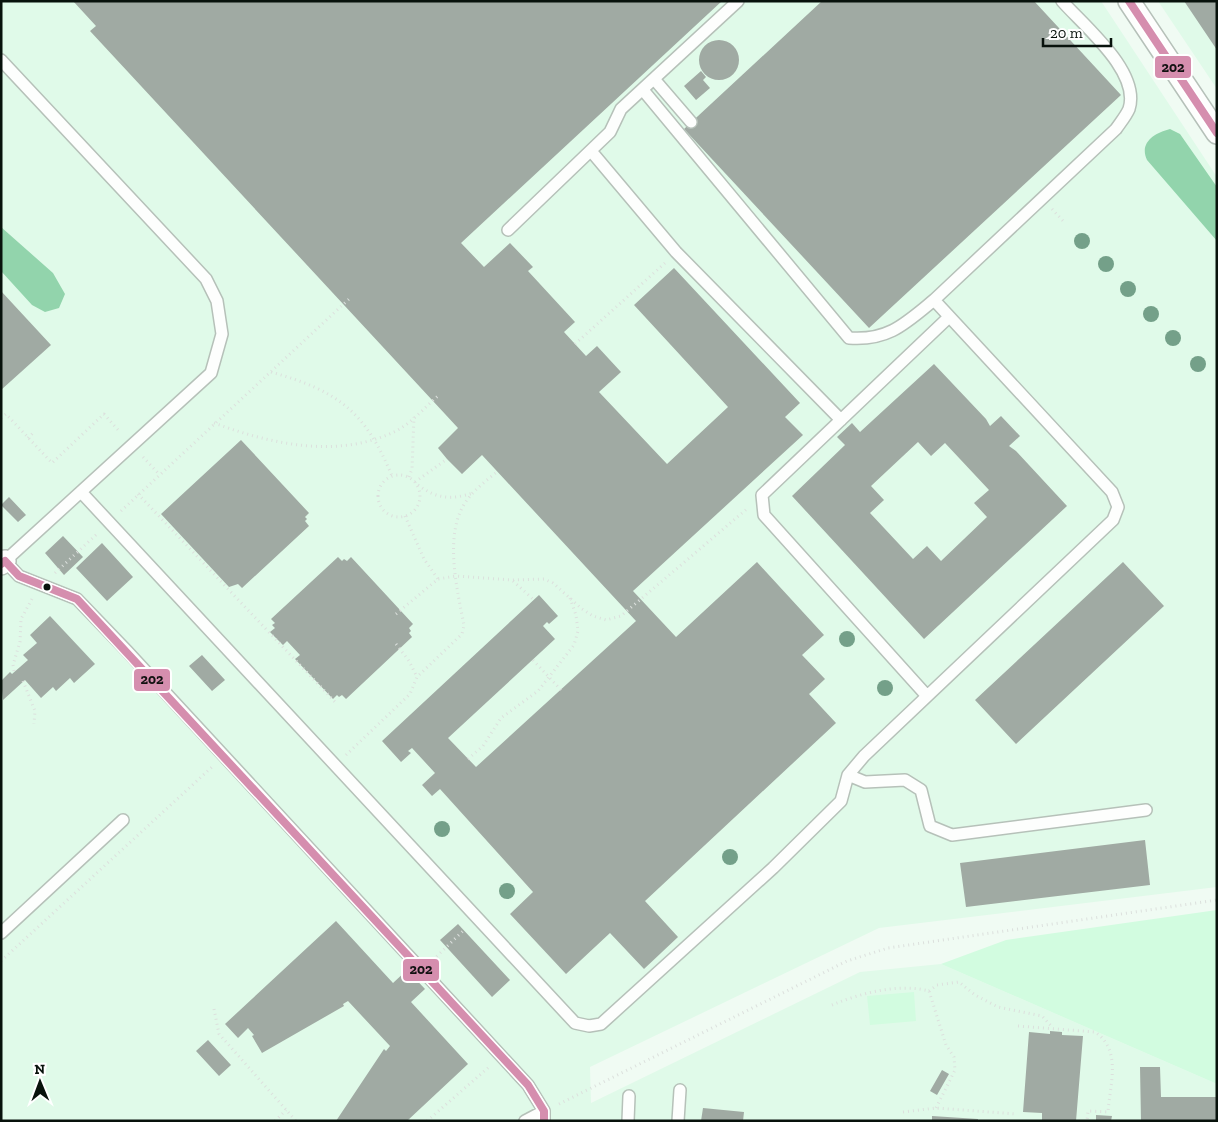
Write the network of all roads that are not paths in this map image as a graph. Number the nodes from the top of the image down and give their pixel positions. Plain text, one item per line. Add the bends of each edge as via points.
1 (738, 1) edge
2 (1062, 1) edge
3 (1129, 1) edge
4 (1, 60) edge
5 (654, 79) junction
6 (643, 90) junction
7 (691, 122) dead end
8 (1217, 133) edge
9 (591, 151) junction
10 (508, 230) dead end
11 (934, 300) junction
12 (950, 317) junction
13 (841, 420) junction
14 (81, 492) junction
15 (3, 562) edge
16 (927, 696) junction
17 (848, 775) junction
18 (1146, 810) dead end
19 (123, 820) dead end
20 (1, 934) edge
21 (680, 1090) dead end
22 (629, 1096) dead end
23 (544, 1116) edge
24 (525, 1121) edge
25 (628, 1121) edge
26 (678, 1121) edge

1 - 5 lane
2 - 11 lane via 1122,67 1129,86 1129,108 1116,129
3 - 8 street
4 - 14 lane via 206,279 216,301 222,334 211,373
5 - 6 lane
5 - 7 lane
6 - 9 lane via 621,109 610,132
6 - 11 lane via 849,338 882,336 902,327
9 - 10 lane
9 - 13 lane via 676,252
11 - 12 lane
12 - 13 lane
12 - 16 lane via 1112,492 1118,507 1113,520
13 - 16 lane via 762,495 764,515
14 - 15 lane
14 - 17 lane via 575,1023 601,1024 773,868 841,801
15 - 23 lane via 19,576 77,599 502,1056 528,1085
16 - 17 lane
17 - 18 lane via 865,782 905,780 921,790 930,826 952,835
19 - 20 lane
21 - 26 lane
22 - 25 lane
23 - 24 lane

